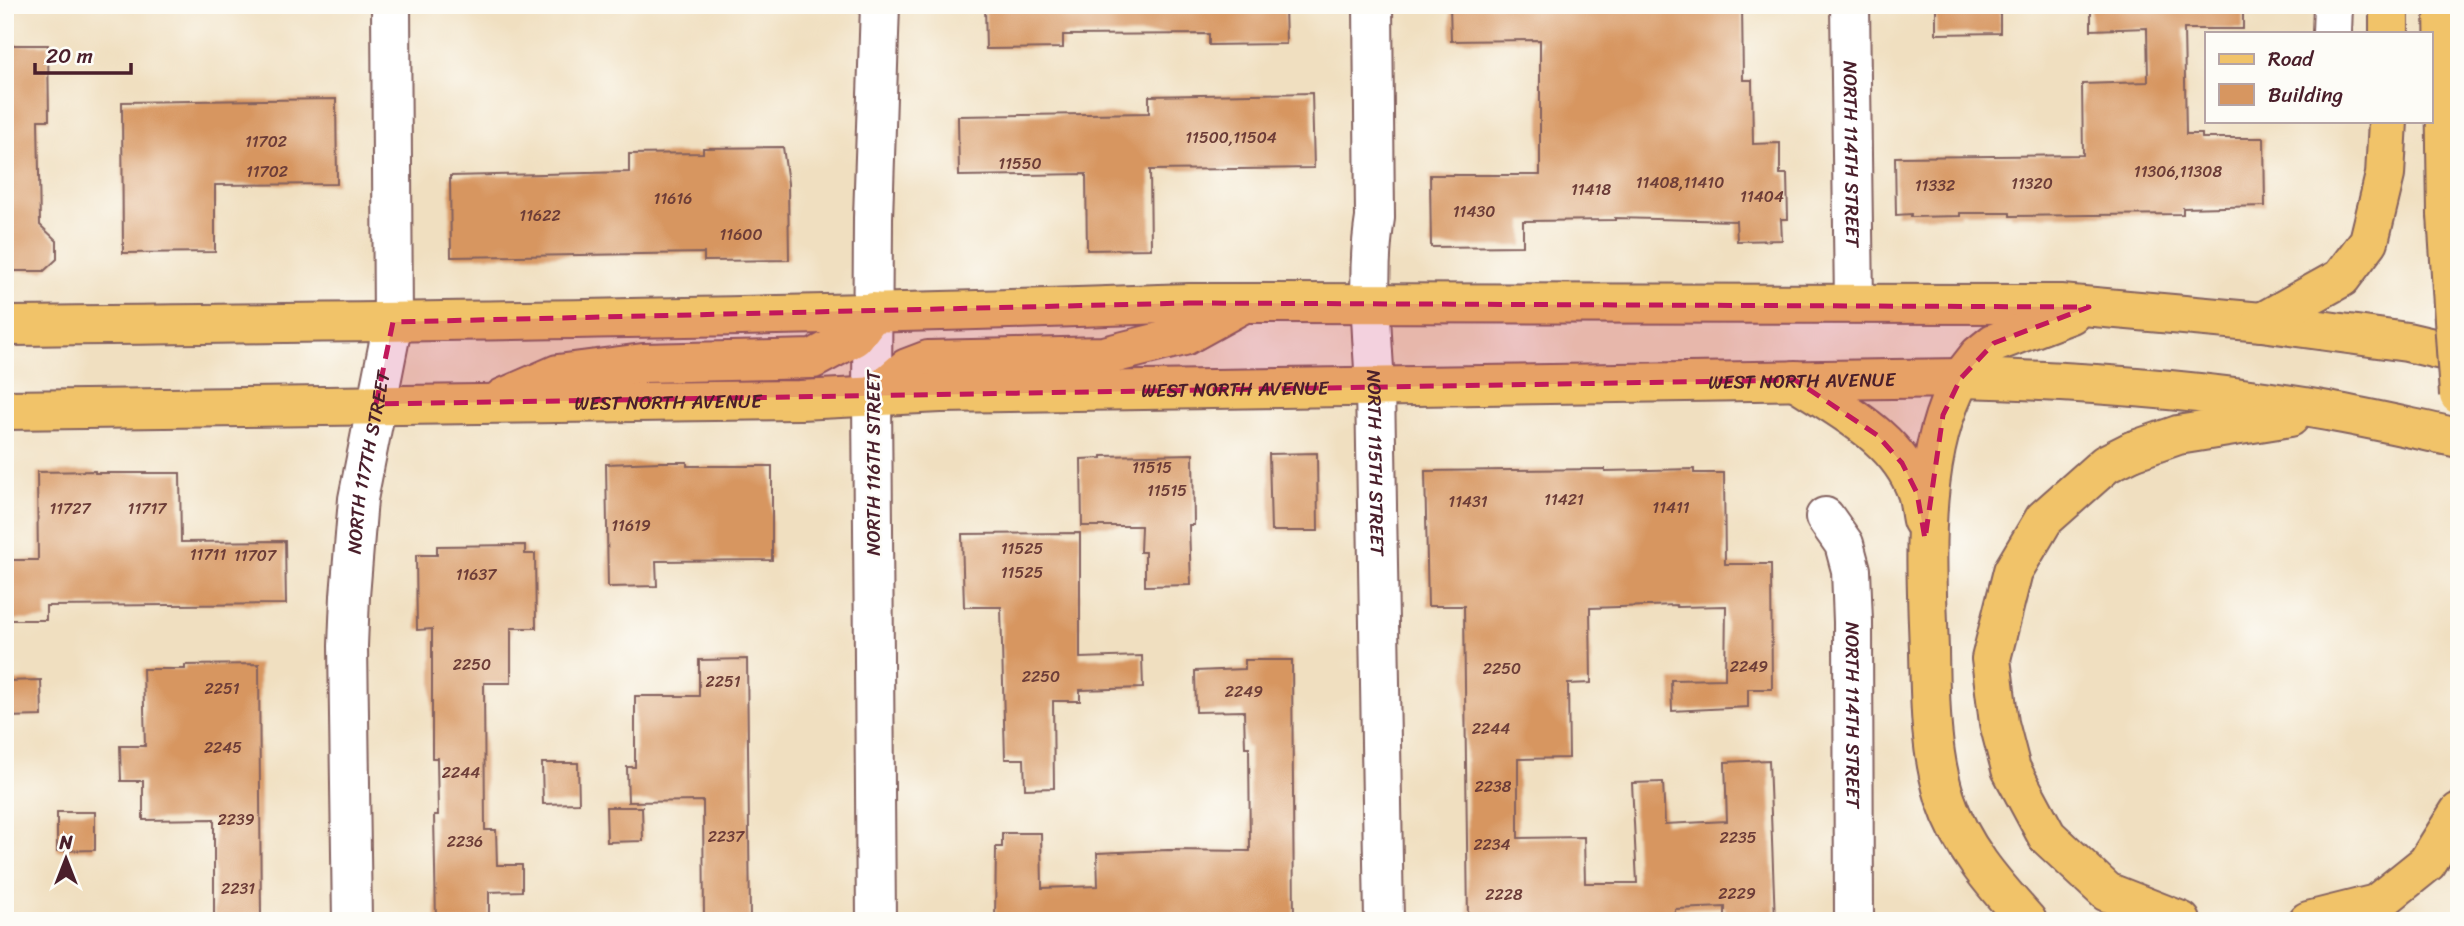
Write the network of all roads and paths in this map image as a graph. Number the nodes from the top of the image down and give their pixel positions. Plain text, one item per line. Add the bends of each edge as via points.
1 (391, 5) edge
2 (880, 5) edge
3 (1373, 5) edge
4 (1850, 5) edge
5 (2333, 5) edge
6 (2389, 5) edge
7 (2444, 5) edge
8 (2332, 32) edge
9 (2389, 32) edge
10 (2388, 122) edge
11 (1371, 302) junction
12 (1245, 303) junction
13 (1854, 303) junction
14 (2089, 307) junction
15 (873, 312) junction
16 (393, 322) junction
17 (2262, 322) junction
18 (5, 326) edge
19 (2459, 354) edge
20 (1961, 378) junction
21 (1795, 380) junction
22 (1375, 386) junction
23 (2459, 395) edge
24 (872, 398) junction
25 (376, 404) junction
26 (488, 405) junction
27 (5, 410) edge
28 (2328, 411) junction
29 (2459, 438) edge
30 (1825, 517) dead end
31 (1925, 539) junction
32 (2459, 812) edge
33 (352, 921) edge
34 (876, 921) edge
35 (1384, 921) edge
36 (1854, 921) edge
37 (2027, 921) edge
38 (2181, 921) edge
39 (2308, 921) edge

1 - 16 street, NORTH 117TH STREET
2 - 15 street, NORTH 116TH STREET
3 - 11 street, NORTH 115TH STREET
4 - 13 street, NORTH 114TH STREET
5 - 8 street
6 - 9 main road
7 - 23 main road, bridge via 2447,215
10 - 17 main road via 2385,175 2369,241 2341,278
11 - 12 main road
11 - 13 main road
11 - 22 street, NORTH 115TH STREET
12 - 15 main road
12 - 24 main road via 1184,336 1104,356 928,360 907,368
13 - 14 main road
14 - 17 main road
14 - 20 main road via 1994,343
15 - 16 main road
15 - 24 street, NORTH 116TH STREET
15 - 26 main road via 854,337 813,359 643,363 558,374
16 - 18 main road
16 - 25 street, NORTH 117TH STREET
17 - 19 main road via 2407,342
20 - 21 main road, WEST NORTH AVENUE
20 - 28 main road, WEST NORTH AVENUE via 2208,394
20 - 31 main road via 1943,415
21 - 22 main road, WEST NORTH AVENUE
21 - 31 main road via 1877,435 1902,463 1917,494
22 - 24 main road, WEST NORTH AVENUE
22 - 35 street, NORTH 115TH STREET
24 - 26 main road, WEST NORTH AVENUE
24 - 34 street, NORTH 116TH STREET
25 - 26 main road, WEST NORTH AVENUE
25 - 27 main road, WEST NORTH AVENUE
25 - 33 street, NORTH 117TH STREET via 358,499 350,596
28 - 29 main road, WEST NORTH AVENUE
28 - 38 main road via 2178,435 2106,464 2044,519 2012,572 1991,659 1999,723 2011,769 2047,836 2107,892
30 - 36 street, NORTH 114TH STREET via 1844,544 1851,570
31 - 37 main road via 1932,728 1944,796 1985,874
32 - 39 main road via 2427,863 2376,904

